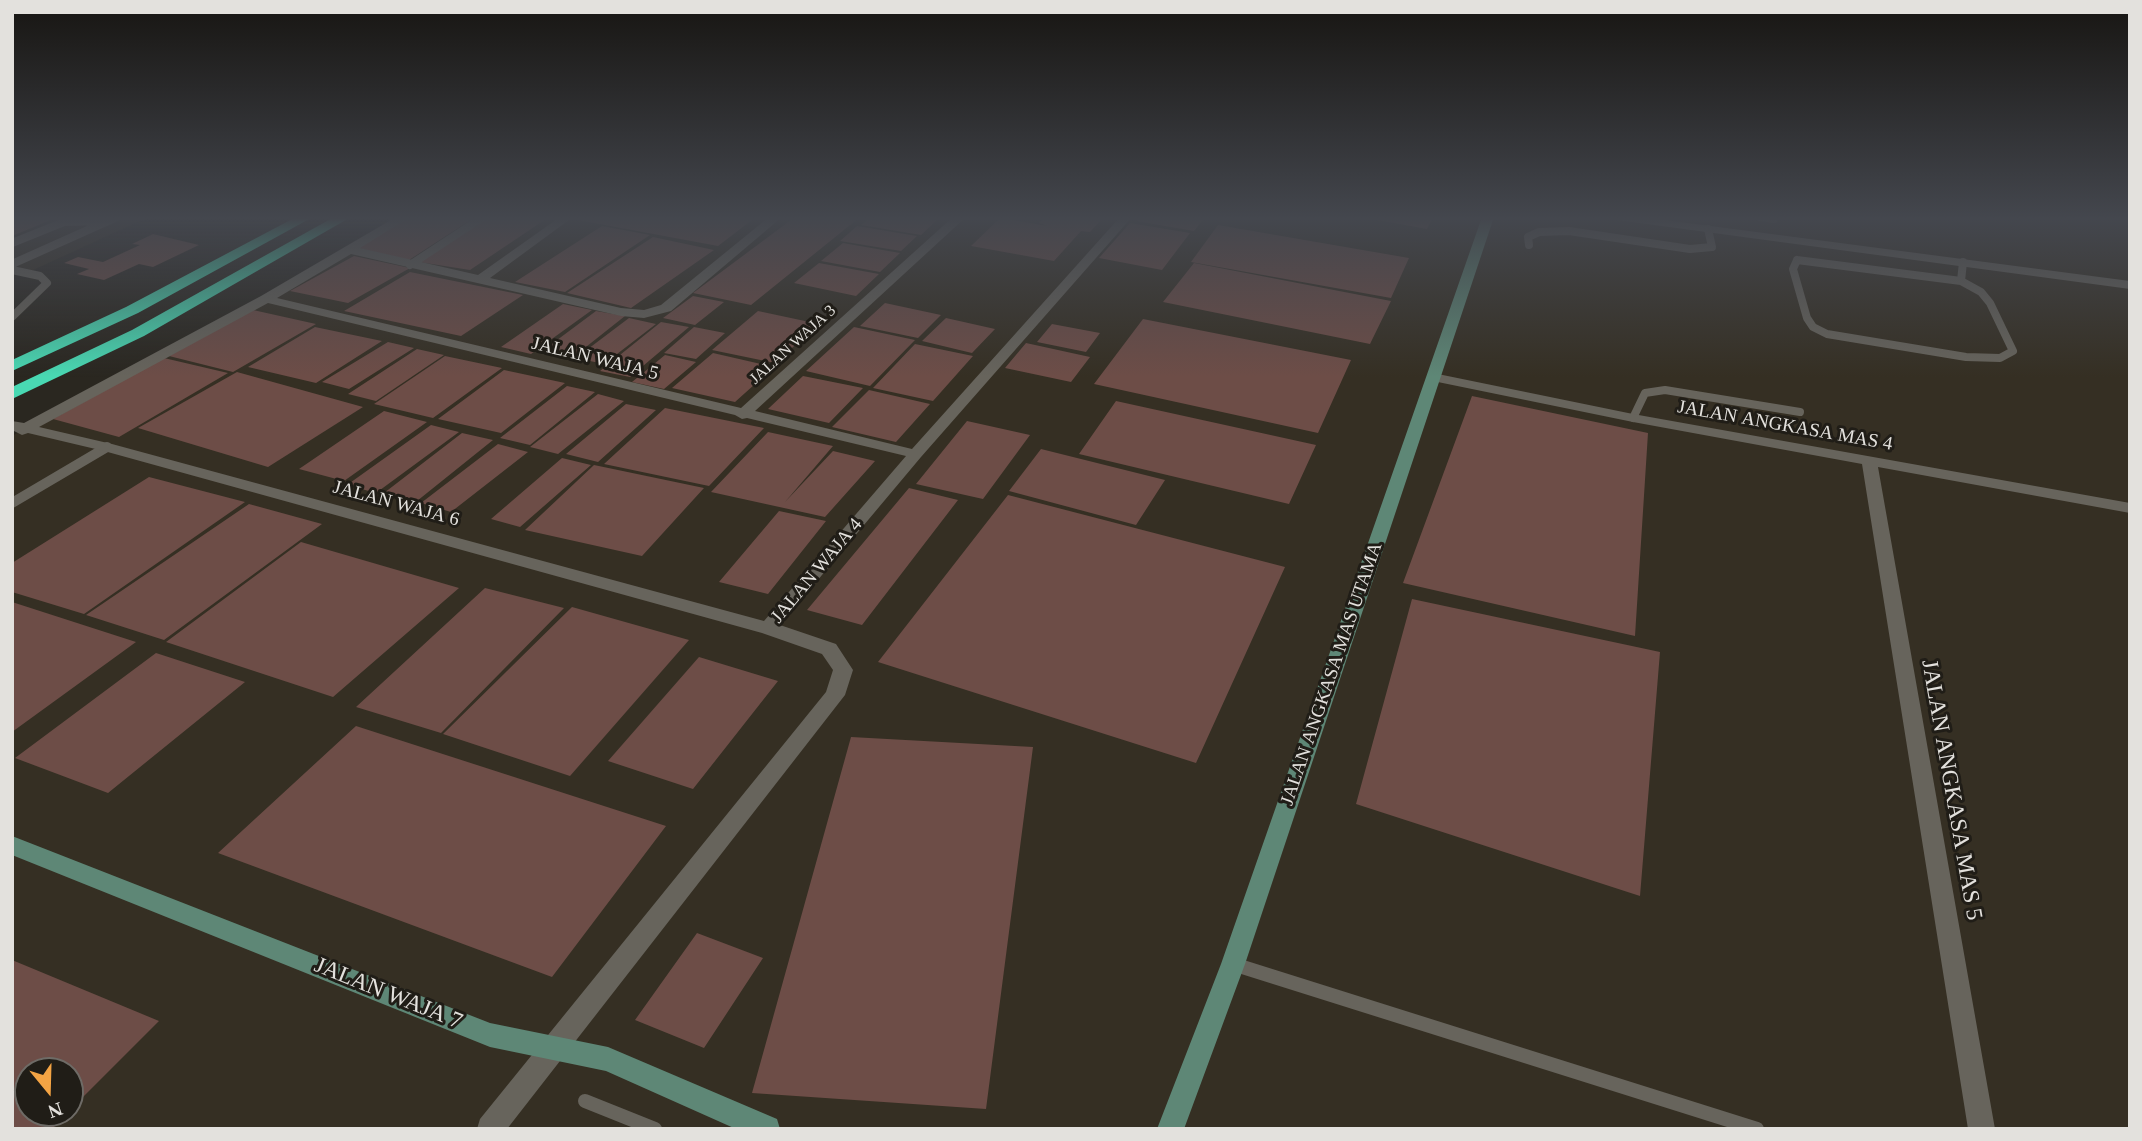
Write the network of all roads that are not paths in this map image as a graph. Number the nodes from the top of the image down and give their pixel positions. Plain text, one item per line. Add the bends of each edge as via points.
1 (13, 270) edge
2 (206, 270) edge
3 (249, 270) edge
4 (316, 270) edge
5 (437, 270) edge
6 (493, 270) edge
7 (712, 270) edge
8 (901, 270) edge
9 (1079, 270) edge
10 (1470, 270) edge
11 (1793, 270) edge
12 (1877, 270) edge
13 (1962, 270) edge
14 (2023, 270) edge
15 (481, 279) junction
16 (1961, 281) junction
17 (2130, 285) edge
18 (266, 299) junction
19 (12, 317) edge
20 (12, 366) edge
21 (1433, 377) junction
22 (12, 394) edge
23 (1800, 412) dead end
24 (742, 415) junction
25 (1633, 418) junction
26 (17, 430) edge
27 (107, 447) junction
28 (916, 454) junction
29 (1869, 461) junction
30 (12, 503) edge
31 (2130, 508) edge
32 (768, 628) junction
33 (12, 845) edge
34 (1233, 964) junction
35 (557, 1046) junction
36 (585, 1101) dead end
37 (490, 1129) edge
38 (655, 1129) edge
39 (767, 1129) edge
40 (1170, 1129) edge
41 (1757, 1129) edge
42 (1982, 1129) edge

1 - 19 lane via 40,276 47,283
2 - 20 highway
3 - 22 highway via 138,333
4 - 18 street
5 - 15 street
6 - 15 street
7 - 15 street via 666,308 644,314
8 - 24 street, JALAN WAJA 3
9 - 28 street, JALAN WAJA 4
10 - 21 street, JALAN ANGKASA MAS UTAMA
11 - 16 lane via 1807,318 1827,334 1966,357 2000,358 2013,351 1990,303
12 - 16 lane
13 - 16 lane
14 - 17 street
18 - 24 street, JALAN WAJA 5
18 - 26 street
21 - 25 street, JALAN ANGKASA MAS 4
21 - 34 street, JALAN ANGKASA MAS UTAMA
23 - 25 lane via 1665,390 1645,393
24 - 28 street, JALAN WAJA 5
25 - 29 street, JALAN ANGKASA MAS 4
26 - 27 street, JALAN WAJA 6
27 - 30 lane
27 - 32 street, JALAN WAJA 6
28 - 32 street, JALAN WAJA 4
29 - 31 street, JALAN ANGKASA MAS 4
29 - 42 street, JALAN ANGKASA MAS 5
32 - 35 street, JALAN WAJA 4 via 829,649 842,670 835,695
33 - 35 street, JALAN WAJA 7 via 490,1035
34 - 40 street, JALAN ANGKASA MAS UTAMA
34 - 41 lane
35 - 37 street, JALAN WAJA 4
35 - 39 street, JALAN WAJA 7 via 608,1059
36 - 38 lane

